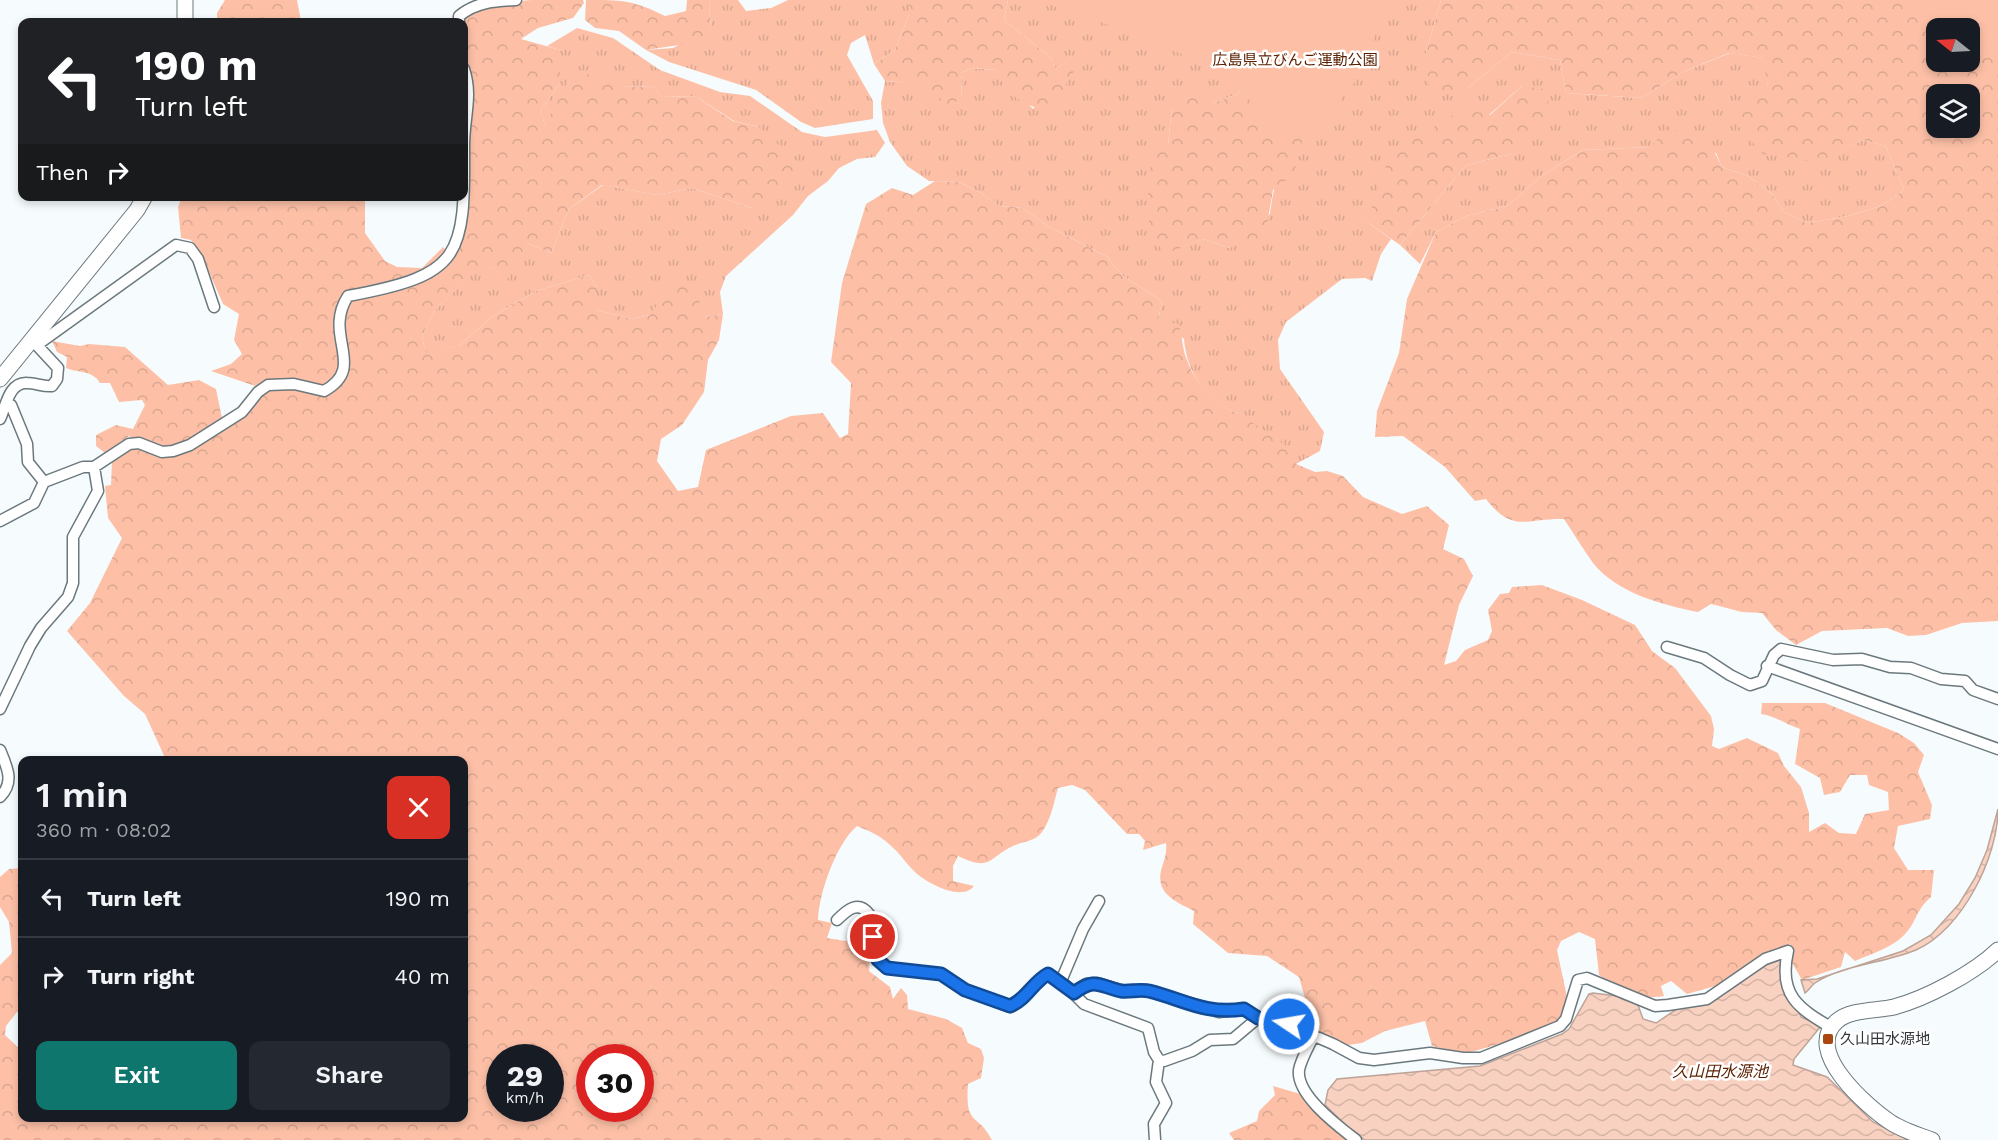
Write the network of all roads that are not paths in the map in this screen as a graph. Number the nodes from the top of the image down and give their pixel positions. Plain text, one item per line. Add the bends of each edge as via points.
1 (185, 0) edge
2 (516, 0) edge
3 (185, 18) edge
4 (459, 18) edge
5 (468, 88) edge
6 (468, 104) edge
7 (142, 201) edge
8 (465, 201) edge
9 (214, 307) dead end
10 (35, 343) junction
11 (0, 380) edge
12 (7, 404) junction
13 (0, 419) edge
14 (94, 467) junction
15 (44, 482) junction
16 (0, 521) edge
17 (1667, 647) dead end
18 (1767, 666) junction
19 (1998, 699) edge
20 (0, 709) edge
21 (1998, 749) edge
22 (0, 750) edge
23 (0, 797) edge
24 (1099, 901) dead end
25 (837, 920) dead end
26 (1998, 950) edge
27 (1061, 981) junction
28 (1074, 993) junction
29 (1258, 1018) junction
30 (1829, 1026) junction
31 (1314, 1035) junction
32 (1159, 1060) junction
33 (1155, 1140) edge
34 (1356, 1140) edge
35 (1932, 1140) edge

1 - 3 street
2 - 4 street via 486,2 469,8
5 - 6 street
7 - 10 street
8 - 14 street via 451,255 435,271 412,282 348,296 337,321 345,366 343,376 324,391 294,384 268,385 242,412 190,444 173,452 129,444
9 - 10 street via 198,259 190,248 177,245
10 - 11 street
10 - 12 street via 58,368 57,379 52,386 26,382 17,385
12 - 13 street
12 - 15 street via 11,405 27,444 28,462
14 - 15 street via 83,466
14 - 20 street via 98,492 74,537 73,583 68,597 30,646
15 - 16 street via 34,503
17 - 18 street via 1704,658 1750,685 1762,681
18 - 19 street via 1781,650 1833,660 1862,659 1911,668 1941,680 1965,681 1973,690
18 - 21 street
22 - 23 street via 10,773
24 - 27 street
25 - 27 street via 848,909 864,908 869,914 878,960 887,968 941,974 965,990 1010,1006 1048,974
26 - 30 street via 1986,962 1920,998 1847,1016
27 - 28 street
28 - 29 street via 1086,984 1097,983 1123,991 1146,990 1219,1012 1244,1009
28 - 32 street via 1084,1004 1148,1028
29 - 31 street via 1289,1024
29 - 32 street via 1233,1039 1210,1040 1192,1051
30 - 31 street via 1804,1012 1792,998 1785,980 1788,951 1765,959 1707,999 1668,1005 1655,1006 1587,978 1578,980 1566,1019 1560,1026 1481,1058 1430,1053 1374,1060 1359,1058
30 - 35 street via 1827,1043 1837,1073 1846,1085 1891,1123
31 - 34 street via 1299,1068 1300,1080 1324,1114
32 - 33 street via 1156,1083 1166,1103 1154,1124

